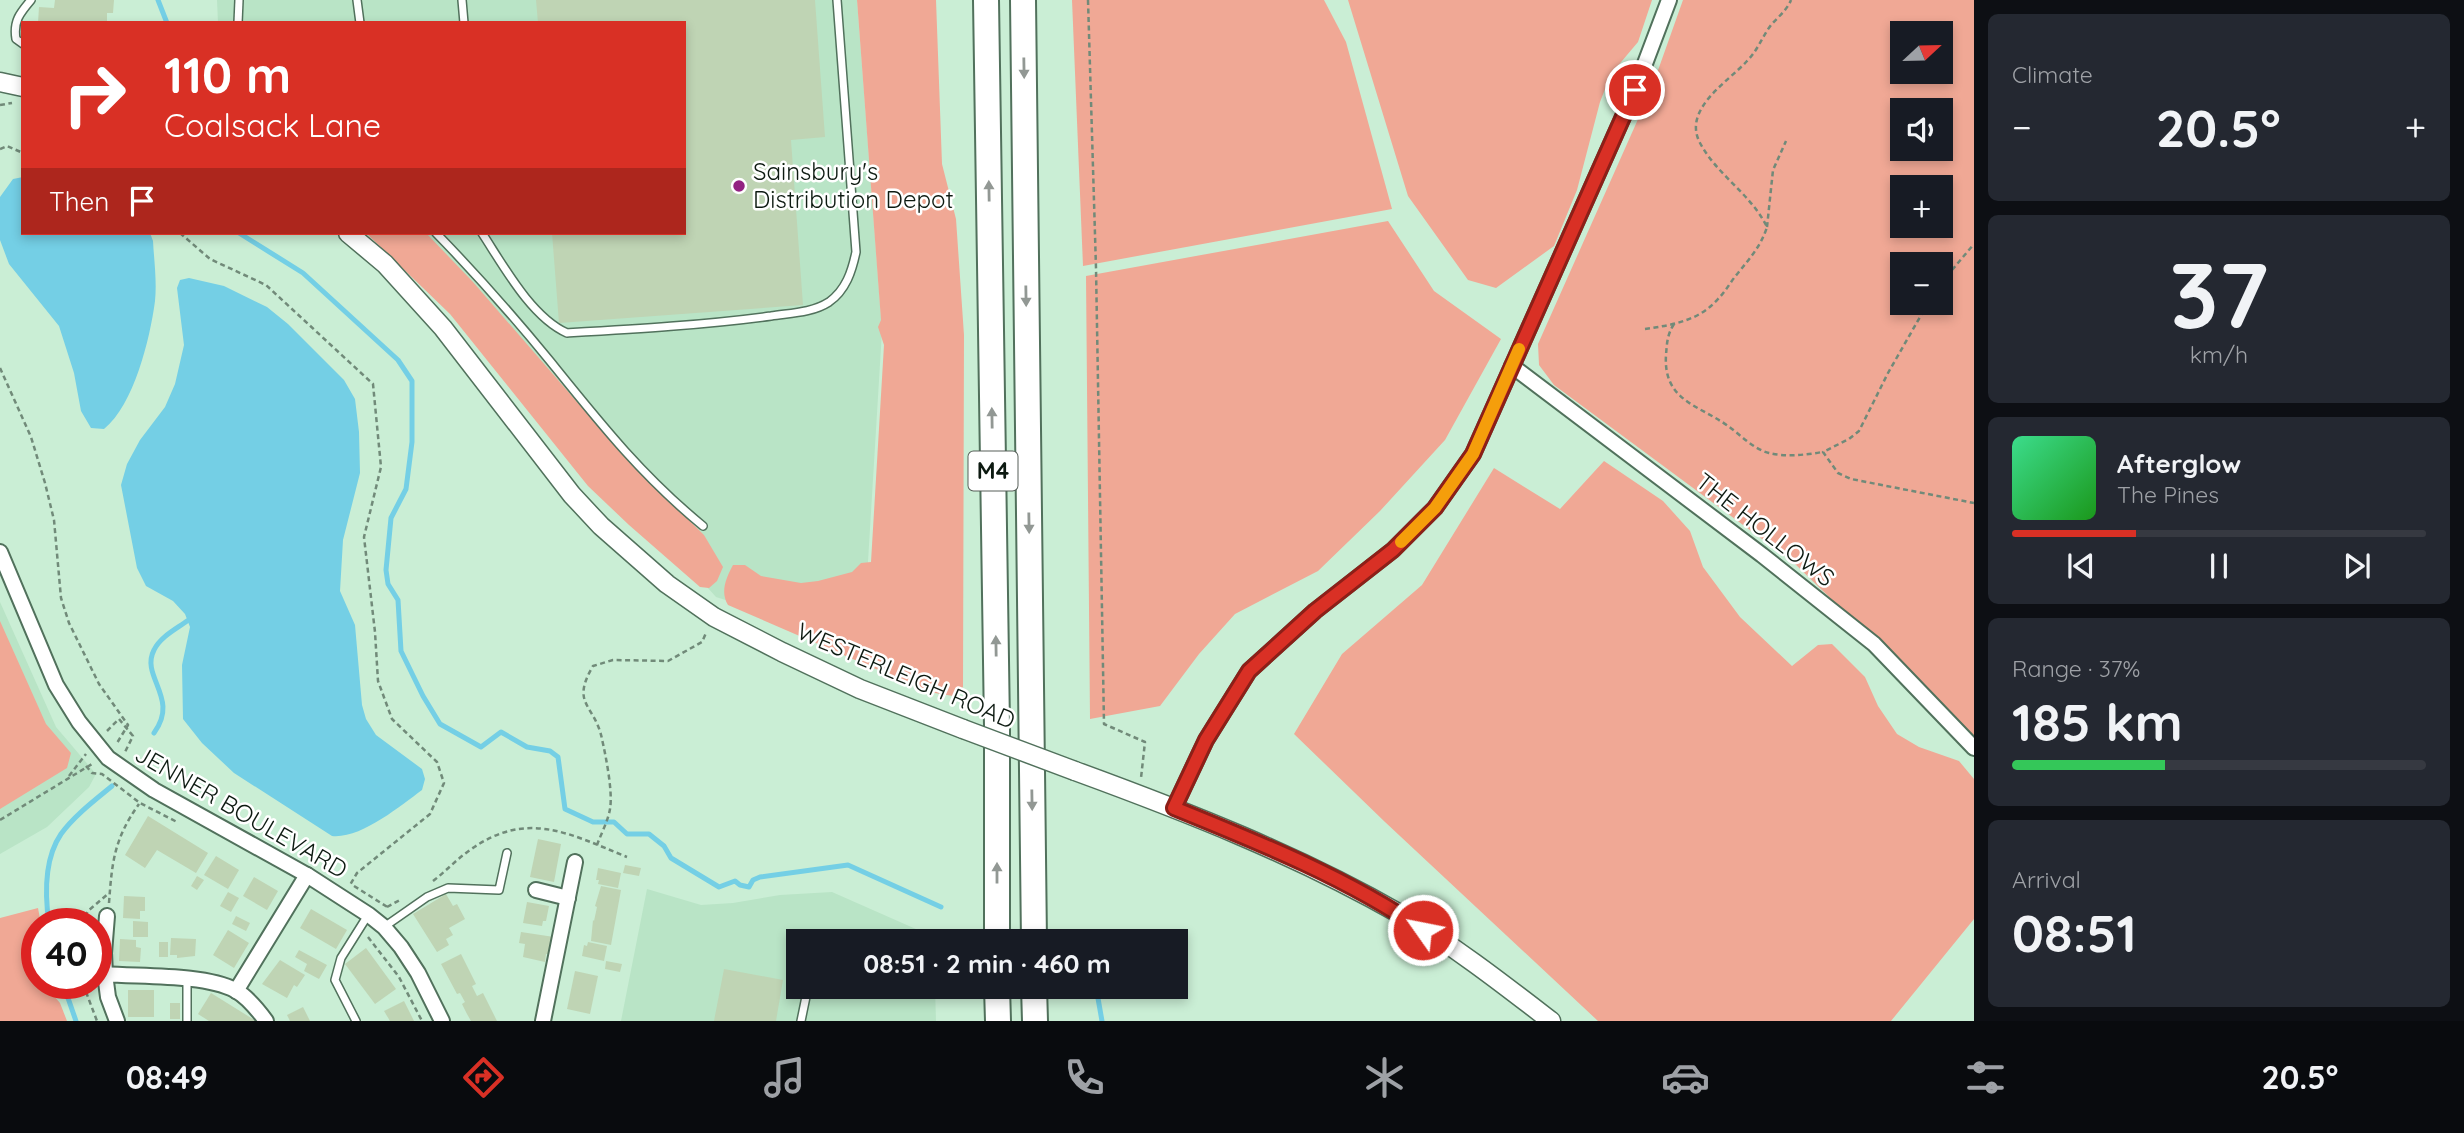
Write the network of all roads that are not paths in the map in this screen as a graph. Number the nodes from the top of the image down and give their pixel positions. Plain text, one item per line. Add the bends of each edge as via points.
1 (31, 0) edge
2 (239, 0) edge
3 (357, 0) edge
4 (462, 0) edge
5 (837, 0) edge
6 (986, 0) edge
7 (1023, 0) edge
8 (1669, 0) edge
9 (238, 21) edge
10 (360, 21) edge
11 (464, 21) edge
12 (21, 42) edge
13 (350, 235) edge
14 (438, 235) edge
15 (483, 235) edge
16 (1511, 366) junction
17 (703, 526) dead end
18 (0, 553) edge
19 (1974, 748) edge
20 (1174, 808) junction
21 (507, 853) dead end
22 (576, 855) road end
23 (307, 875) junction
24 (536, 890) dead end
25 (568, 898) junction
26 (369, 915) junction
27 (384, 927) junction
28 (997, 929) edge
29 (1034, 929) edge
30 (112, 975) edge
31 (187, 980) junction
32 (236, 991) junction
33 (109, 999) edge
34 (806, 999) edge
35 (998, 999) edge
36 (1034, 999) edge
37 (117, 1021) edge
38 (187, 1021) edge
39 (266, 1021) edge
40 (356, 1021) edge
41 (442, 1021) edge
42 (543, 1021) edge
43 (801, 1021) edge
44 (998, 1021) edge
45 (1035, 1021) edge
46 (1551, 1021) edge

1 - 12 lane via 14,27
2 - 9 lane
3 - 10 lane
4 - 11 lane
5 - 15 lane via 856,252 851,274 830,301 815,309 736,321 566,333 535,308
28 -> 6 highway, M4
7 -> 29 highway, M4
8 - 16 street via 1635,90
13 - 20 street, WESTERLEIGH ROAD, bridge via 385,264 443,328 601,526 667,584 714,617 860,689
14 - 17 lane via 471,268 617,444 666,496
16 - 19 street, THE HOLLOWS via 1874,644
16 - 20 street via 1473,454 1435,508 1393,550 1249,671 1206,740
18 - 23 street, JENNER BOULEVARD via 56,685 108,758
20 - 46 street, WESTERLEIGH ROAD via 1292,857 1403,916
21 - 27 lane via 499,890 448,888
22 - 25 street
23 - 26 street, JENNER BOULEVARD
23 - 32 street
24 - 25 street
25 - 42 street
26 - 27 street, JENNER BOULEVARD
26 - 40 lane via 341,958 335,980
27 - 41 street, JENNER BOULEVARD via 418,973
30 - 31 street
31 - 32 street
31 - 38 lane
32 - 39 street
33 - 37 street
34 - 43 lane
35 - 44 highway
36 - 45 highway

